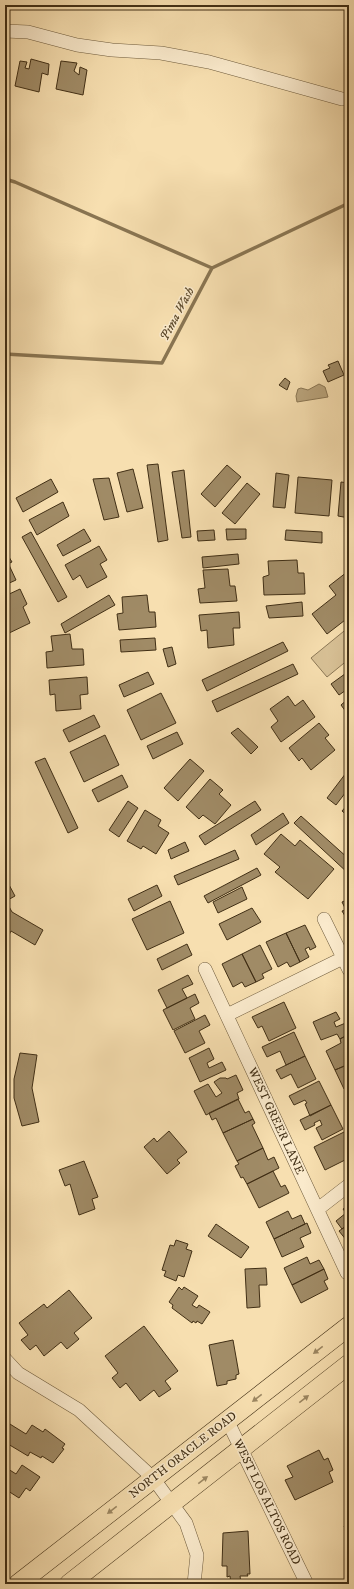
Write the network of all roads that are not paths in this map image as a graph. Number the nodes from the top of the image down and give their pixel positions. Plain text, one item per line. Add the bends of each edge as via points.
1 (5, 31) edge
2 (349, 99) edge
3 (324, 919) dead end
4 (343, 958) junction
5 (205, 969) dead end
6 (349, 970) edge
7 (227, 1015) junction
8 (349, 1185) edge
9 (318, 1209) junction
10 (347, 1273) dead end
11 (349, 1326) edge
12 (5, 1359) edge
13 (349, 1364) edge
14 (228, 1420) junction
15 (241, 1449) junction
16 (153, 1478) junction
17 (172, 1504) junction
18 (18, 1584) edge
19 (69, 1584) edge
20 (194, 1584) edge
21 (306, 1584) edge

1 - 2 street via 28,32 84,46 161,53 210,62
3 - 4 street
4 - 6 street
4 - 7 street
5 - 7 street, WEST GREER LANE
7 - 9 street, WEST GREER LANE
8 - 9 street
9 - 10 street, WEST GREER LANE
11 -> 14 highway, NORTH ORACLE ROAD
12 - 16 street via 18,1372 79,1410
15 -> 13 highway
14 - 15 street, WEST LOS ALTOS ROAD
14 - 16 highway, NORTH ORACLE ROAD
17 -> 15 highway
15 - 21 street, WEST LOS ALTOS ROAD
16 - 17 street
16 -> 18 highway, NORTH ORACLE ROAD
17 - 19 highway
17 - 20 street via 186,1523 196,1555

